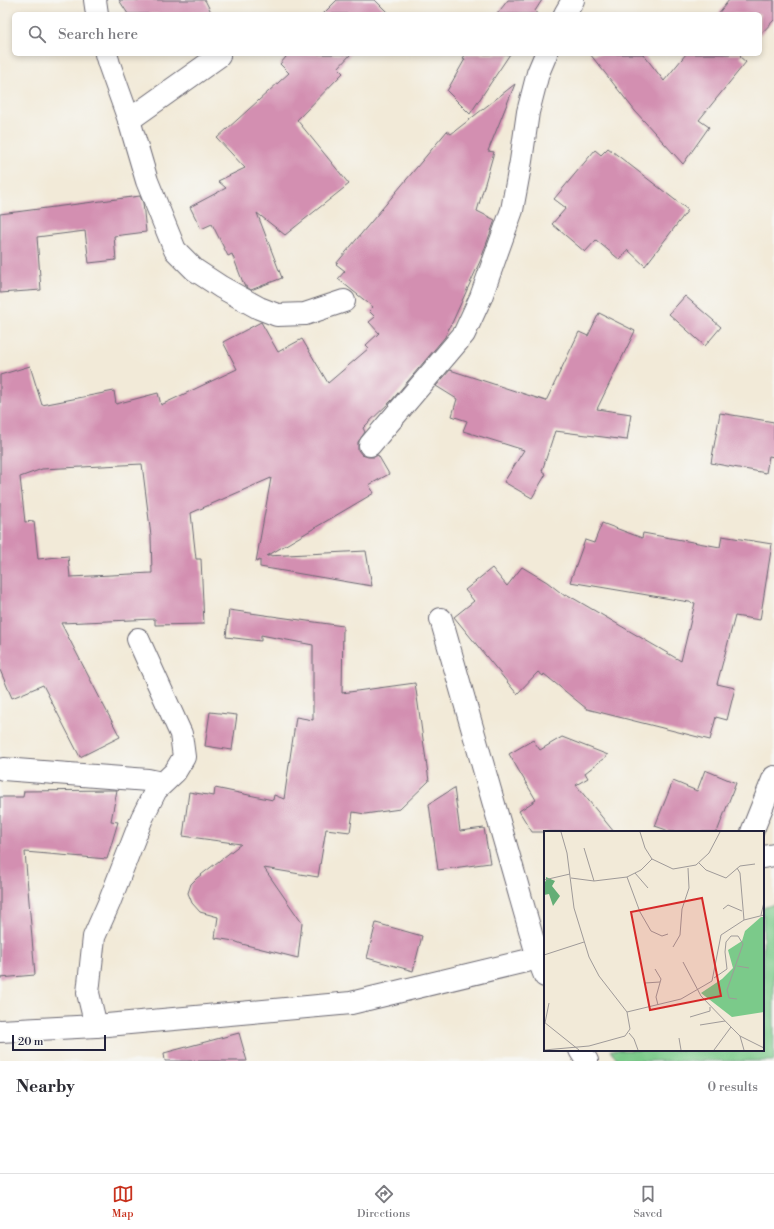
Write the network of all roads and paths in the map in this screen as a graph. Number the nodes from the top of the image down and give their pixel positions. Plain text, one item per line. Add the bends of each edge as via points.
1 (95, 0) edge
2 (573, 0) edge
3 (97, 12) edge
4 (566, 12) edge
5 (107, 56) edge
6 (219, 56) dead end
7 (545, 56) edge
8 (129, 120) junction
9 (344, 301) dead end
10 (370, 445) dead end
11 (441, 619) dead end
12 (138, 638) dead end
13 (3, 770) dead end
14 (774, 777) edge
15 (162, 782) junction
16 (752, 831) edge
17 (774, 855) edge
18 (764, 857) edge
19 (543, 963) edge
20 (96, 1026) junction
21 (0, 1031) edge
22 (581, 1051) edge
23 (587, 1061) edge

1 - 3 street
2 - 4 street
5 - 8 street
6 - 8 street
7 - 10 street via 528,112 512,210 481,297 464,334
8 - 9 street via 147,181 175,250 195,270 260,308 277,315 305,314
11 - 19 street
12 - 15 street via 181,734 184,757 175,772
13 - 15 street
14 - 16 street
15 - 20 street via 142,818 94,938 88,993
17 - 18 street
19 - 20 street via 351,1003
20 - 21 street
22 - 23 street

